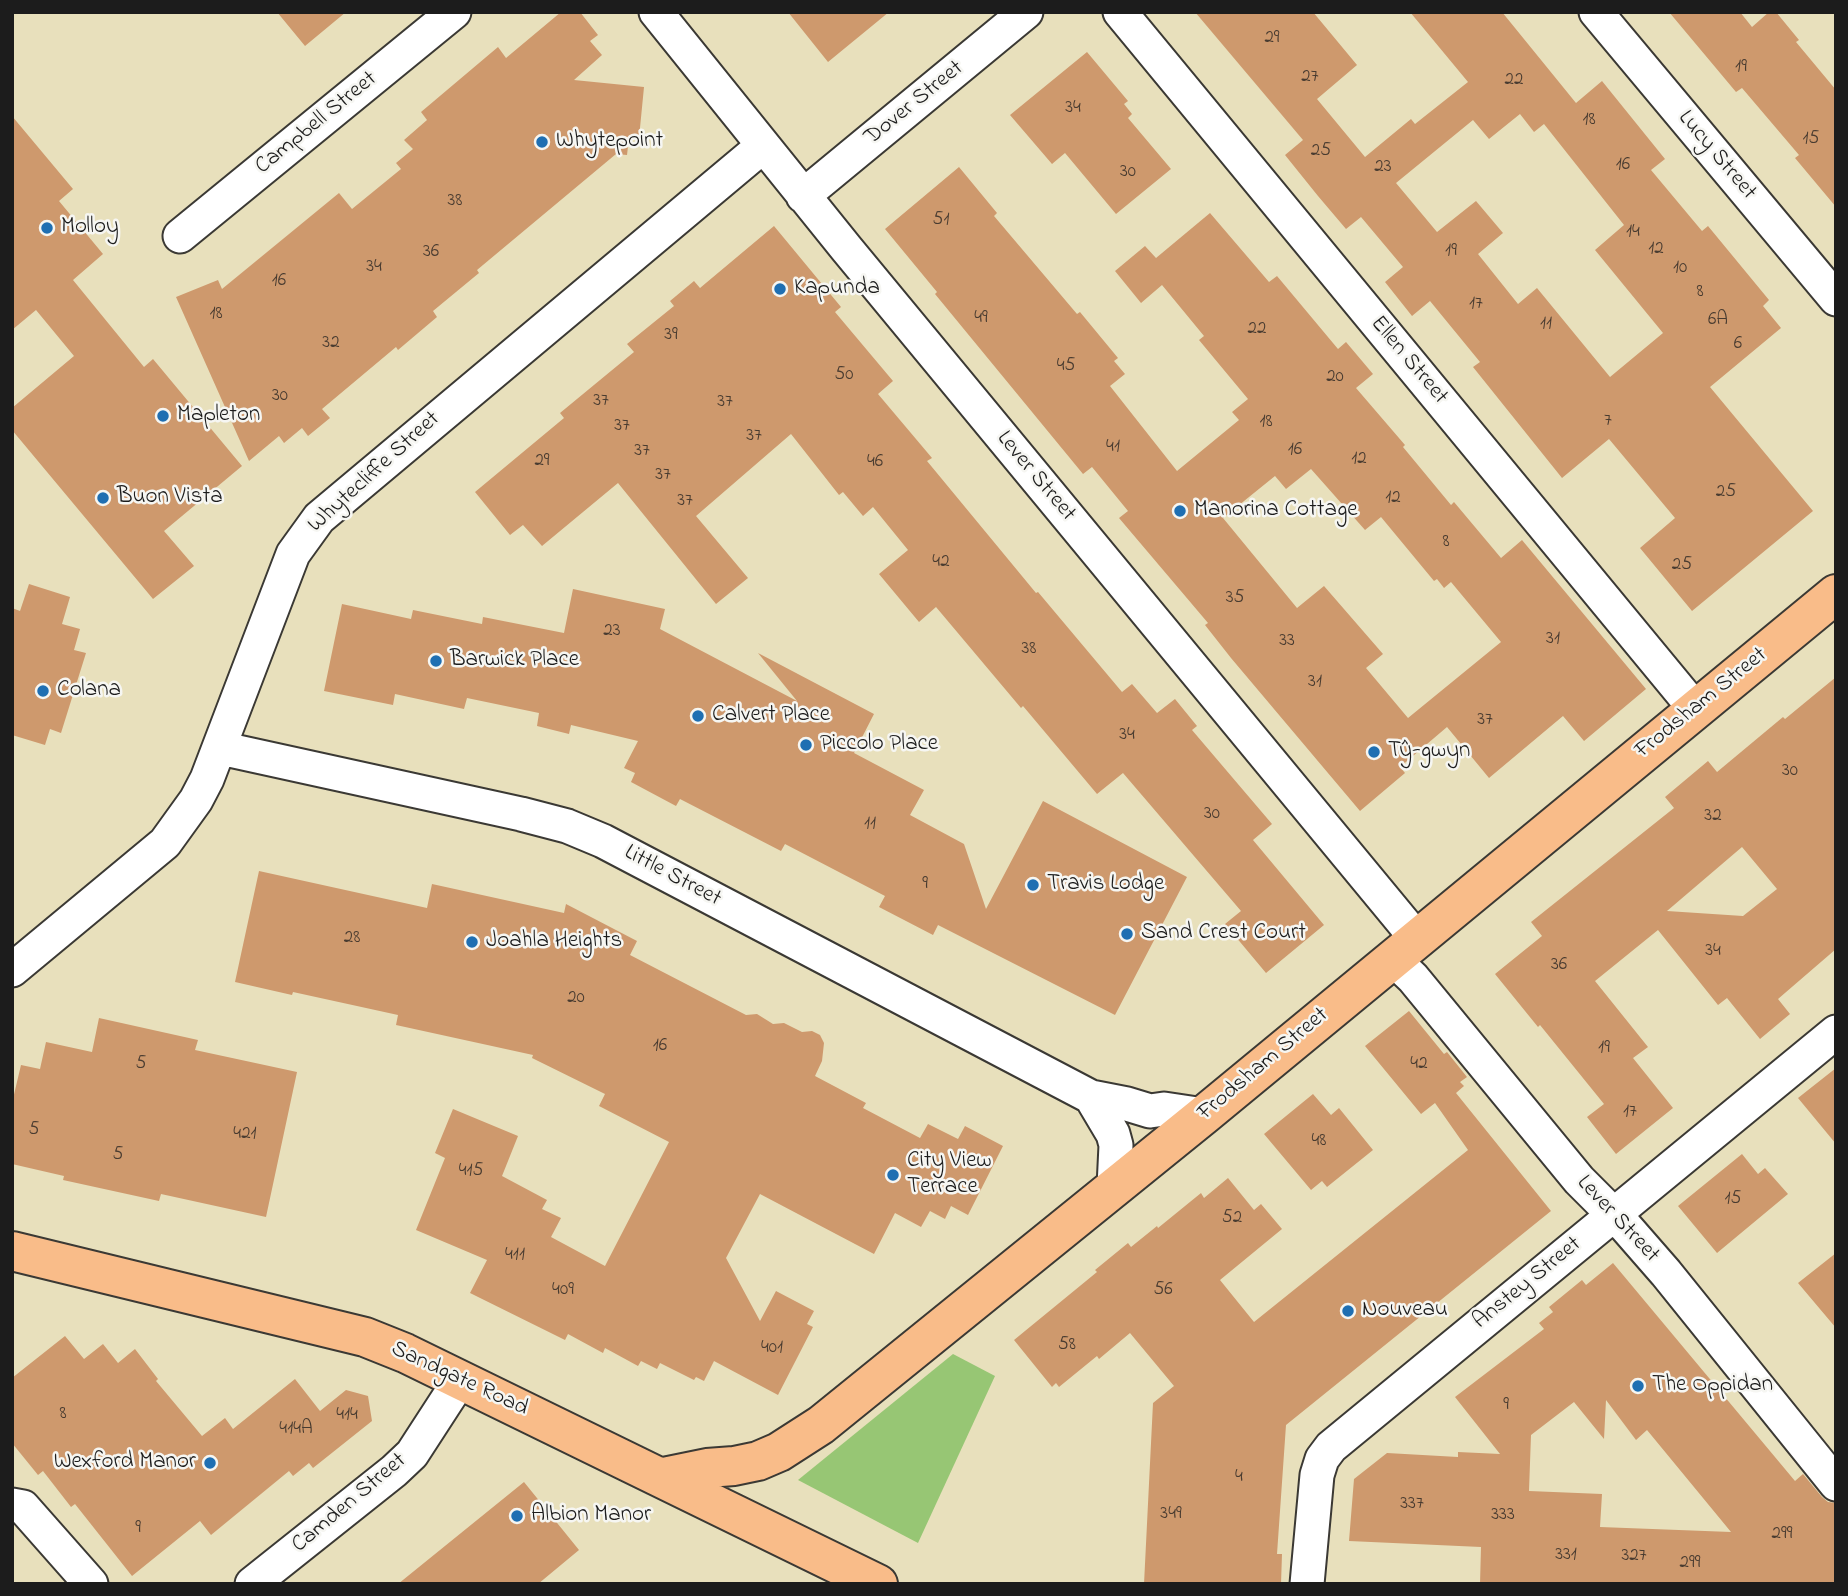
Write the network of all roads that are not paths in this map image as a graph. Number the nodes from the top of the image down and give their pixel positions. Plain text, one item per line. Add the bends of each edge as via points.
1 (454, 12) edge
2 (656, 12) edge
3 (1026, 12) edge
4 (1120, 12) edge
5 (1596, 12) edge
6 (763, 146) junction
7 (803, 195) junction
8 (180, 236) dead end
9 (1836, 299) edge
10 (1836, 594) edge
11 (1696, 710) junction
12 (220, 748) junction
13 (1405, 949) junction
14 (12, 970) edge
15 (1836, 1032) edge
16 (1091, 1097) junction
17 (1204, 1115) junction
18 (1114, 1187) junction
19 (1612, 1214) junction
20 (12, 1251) edge
21 (460, 1380) junction
22 (663, 1478) junction
23 (1836, 1485) edge
24 (12, 1505) edge
25 (91, 1584) edge
26 (252, 1584) edge
27 (878, 1584) edge
28 (1307, 1584) edge

1 - 8 street, Campbell Street
2 - 6 street, Lever Street
3 - 7 street, Dover Street
4 - 11 street, Ellen Street
5 - 9 street, Lucy Street
6 - 7 street, Lever Street
6 - 12 street, Whytecliffe Street via 319,518 293,554
7 - 13 street, Lever Street
10 - 11 highway, Frodsham Street
11 - 13 highway, Frodsham Street
12 - 14 street, Whytecliffe Street via 196,800 165,843
12 - 16 street, Little Street via 567,826
13 - 17 highway, Frodsham Street
13 - 19 street, Lever Street via 1413,978
15 - 19 street, Anstey Street
16 - 17 street, Little Street via 1150,1111
16 - 18 street via 1116,1145
17 - 18 highway, Frodsham Street
18 - 22 highway, Frodsham Street via 801,1440 758,1461
19 - 23 street, Lever Street via 1666,1273
19 - 28 street, Anstey Street via 1331,1447 1317,1475
20 - 21 highway, Sandgate Road via 365,1338
21 - 22 highway, Sandgate Road
21 - 26 street, Camden Street via 412,1454
22 - 27 highway, Sandgate Road
24 - 25 street via 23,1507

